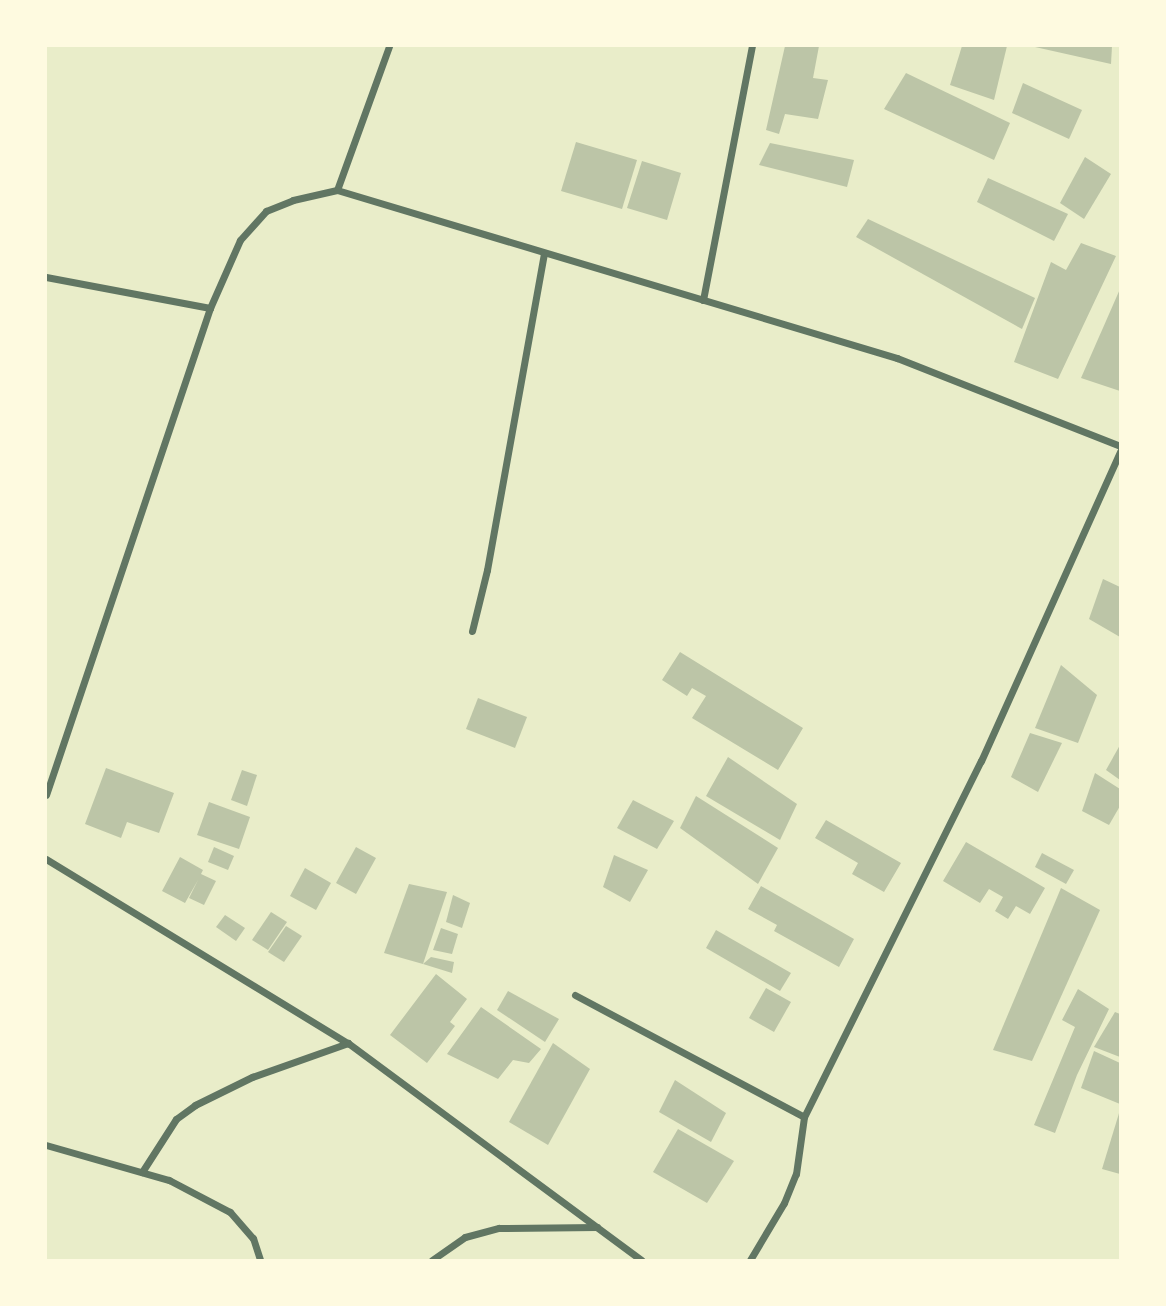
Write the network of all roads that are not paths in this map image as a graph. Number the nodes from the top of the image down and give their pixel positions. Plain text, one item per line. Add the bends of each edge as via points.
1 (389, 46) edge
2 (752, 46) edge
3 (337, 190) junction
4 (544, 253) junction
5 (46, 277) edge
6 (703, 300) junction
7 (210, 308) junction
8 (1121, 446) edge
9 (1121, 451) edge
10 (472, 631) dead end
11 (46, 795) edge
12 (46, 859) edge
13 (575, 995) dead end
14 (348, 1043) junction
15 (804, 1117) junction
16 (46, 1145) edge
17 (142, 1172) junction
18 (597, 1227) junction
19 (260, 1261) edge
20 (432, 1261) edge
21 (641, 1261) edge
22 (750, 1261) edge

1 - 3 street
2 - 6 street
3 - 4 street
3 - 7 street via 266,211 240,240
4 - 6 street
4 - 10 street
5 - 7 street
6 - 8 street via 897,358
7 - 11 street
9 - 15 street via 981,761
12 - 14 street
13 - 15 street
14 - 17 street via 252,1077 195,1105 176,1119
14 - 18 street
15 - 22 street via 796,1174
16 - 17 street
17 - 19 street via 169,1180 230,1212 253,1238
18 - 20 street via 499,1228 465,1237
18 - 21 street

